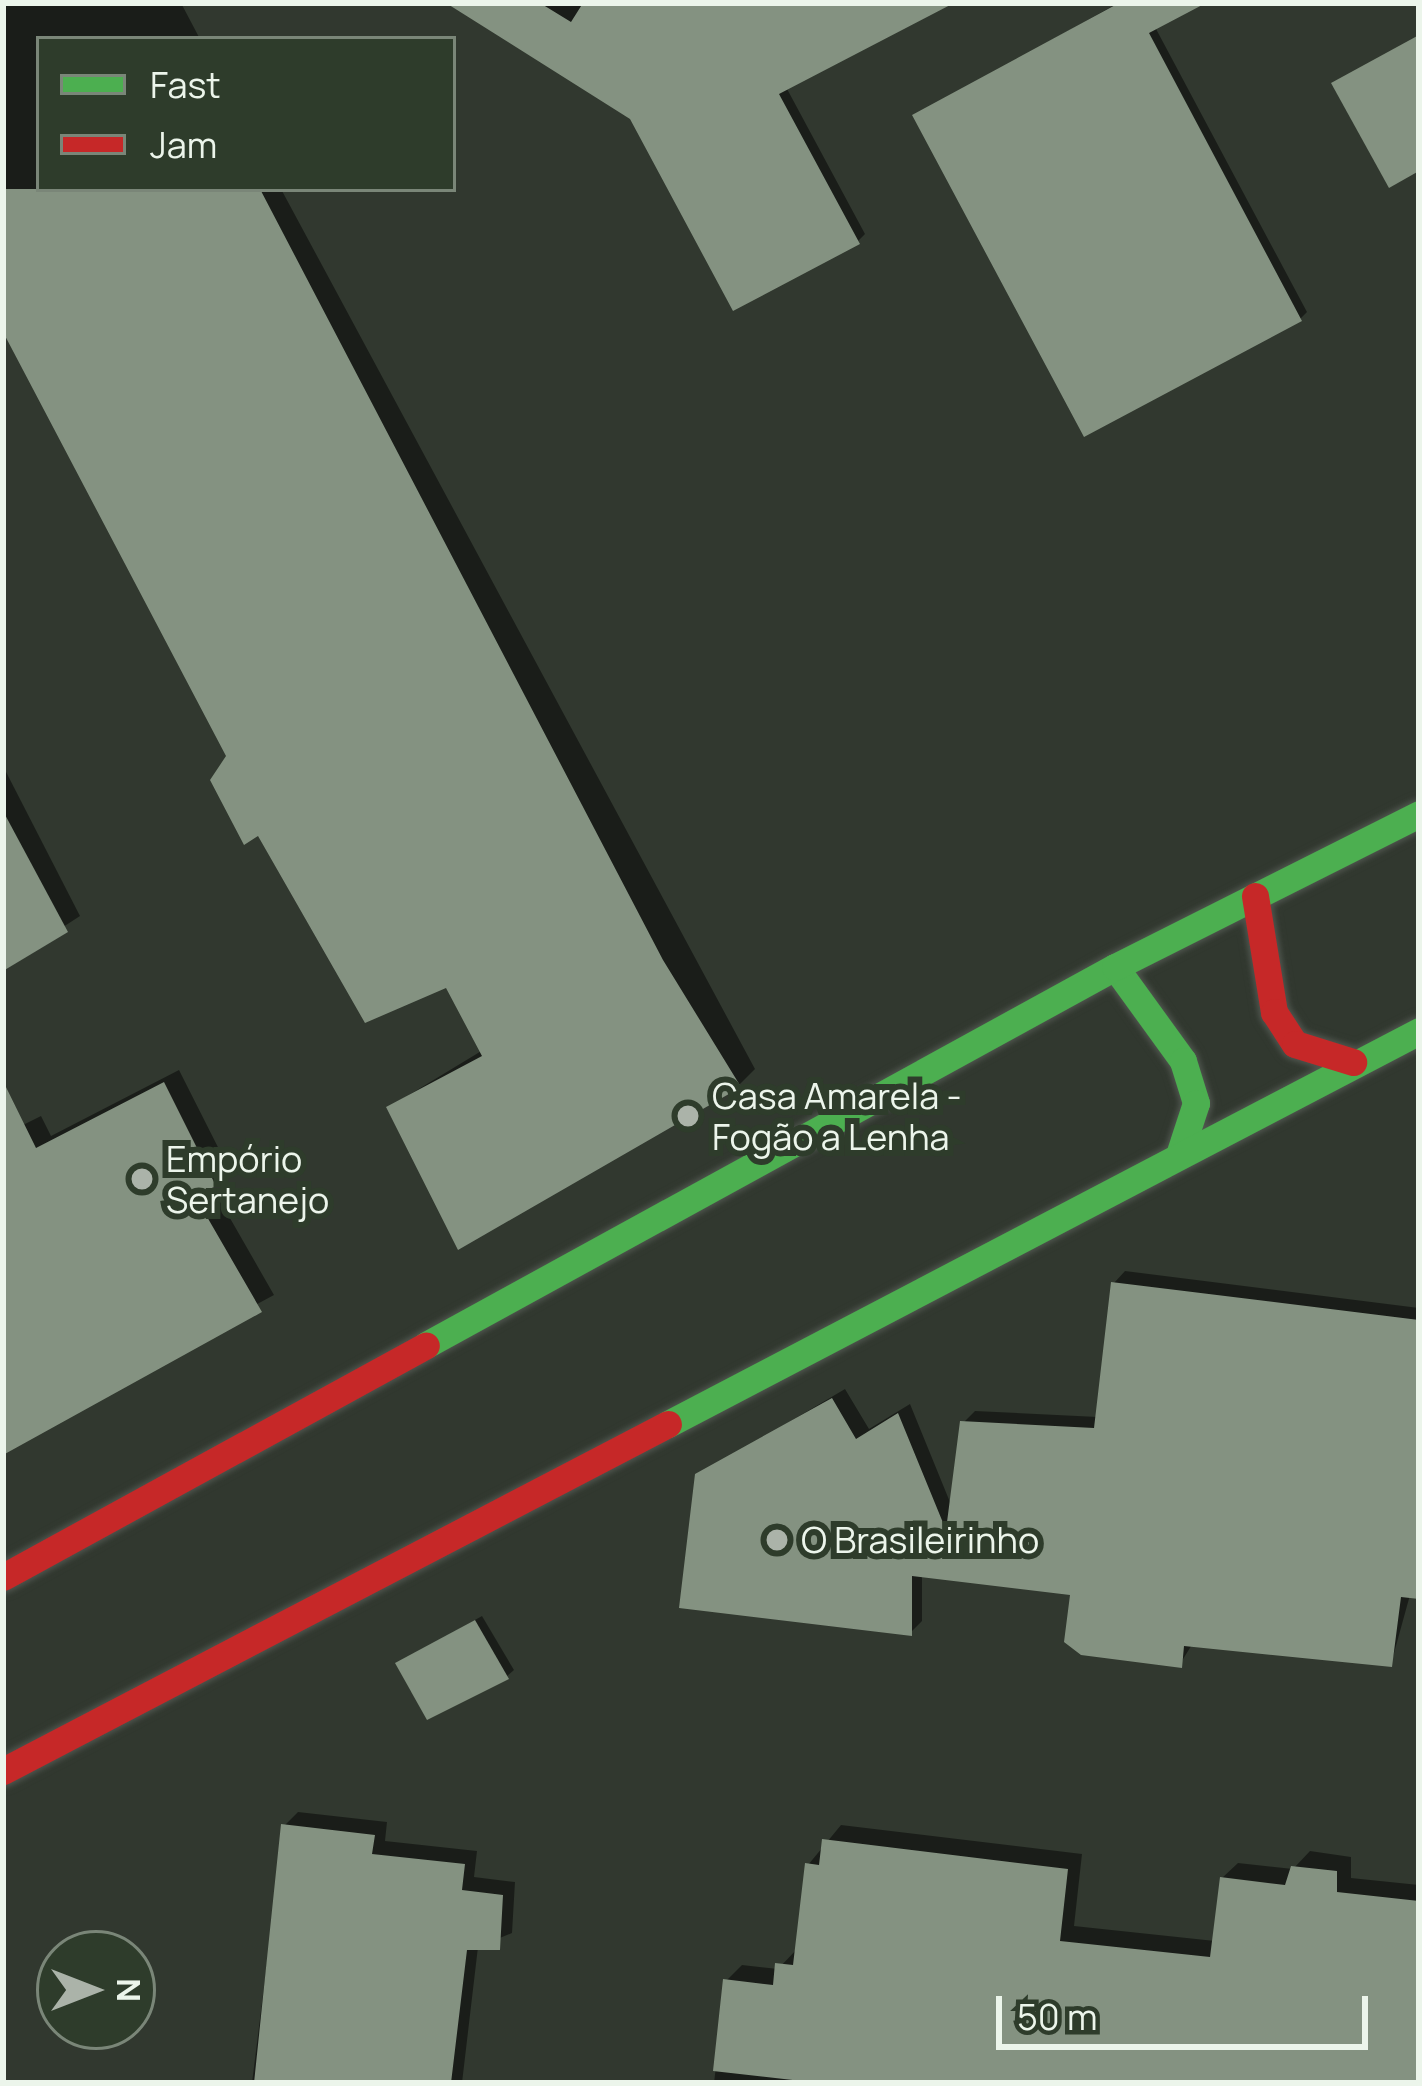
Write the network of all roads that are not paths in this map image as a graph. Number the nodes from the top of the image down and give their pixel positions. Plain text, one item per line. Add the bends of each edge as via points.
1 (1419, 814) edge
2 (1255, 896) junction
3 (1115, 967) junction
4 (1419, 1031) edge
5 (1353, 1062) junction
6 (1179, 1155) junction
7 (3, 1576) edge
8 (3, 1771) edge

1 - 2 main road
2 - 3 main road
2 - 5 main road via 1274,1012 1295,1043
3 - 6 main road via 1183,1061 1196,1103
3 - 7 main road
4 - 5 main road
5 - 6 main road
6 - 8 main road

